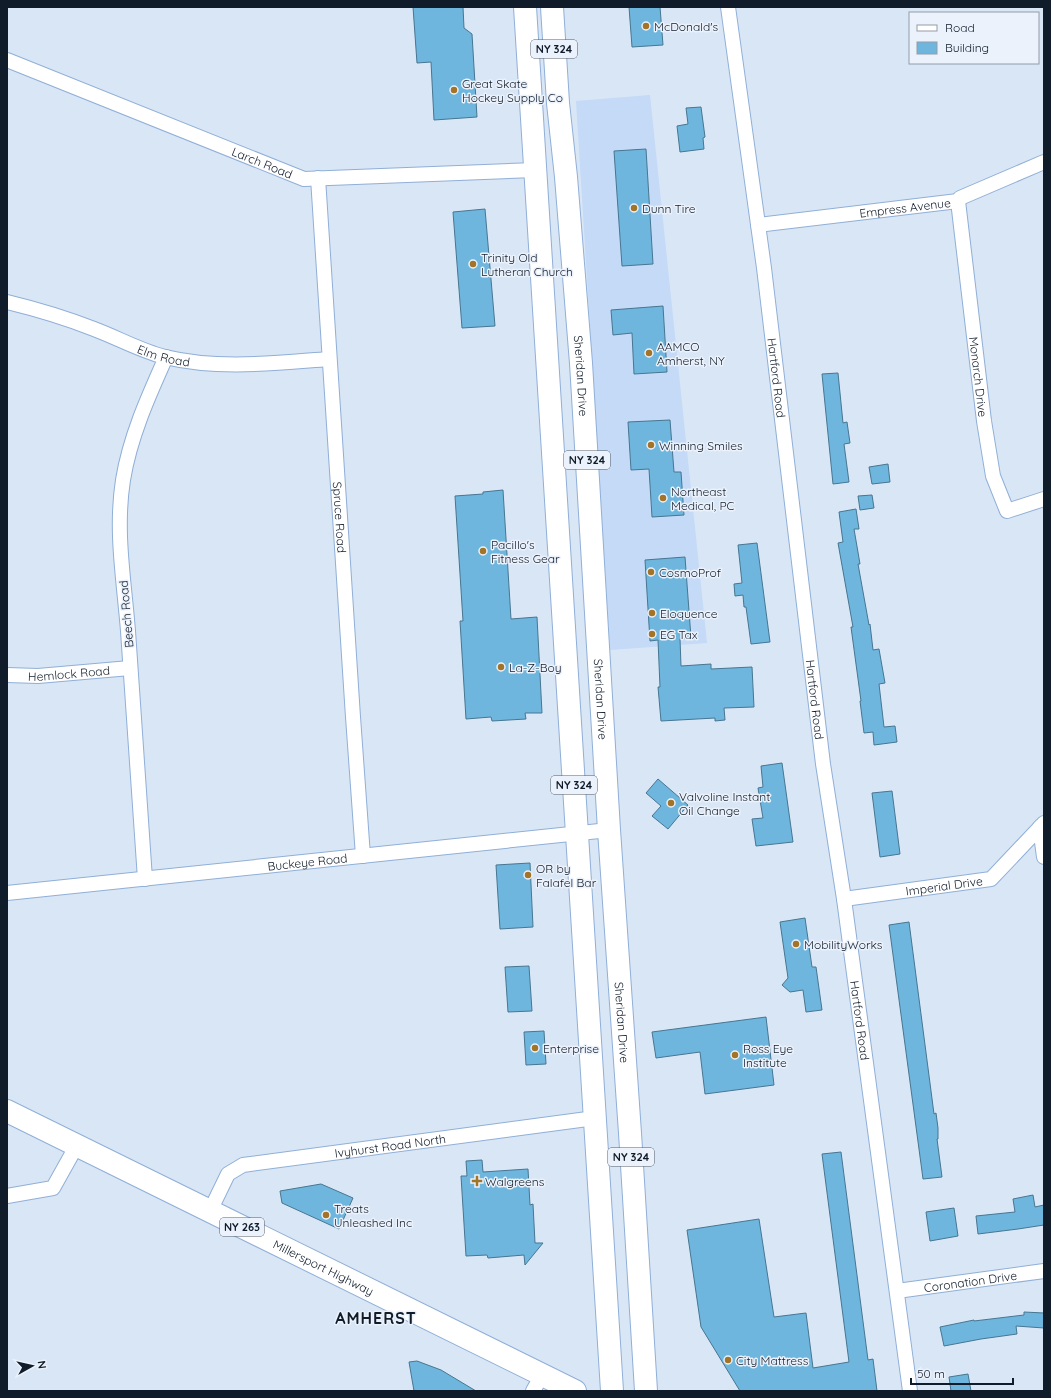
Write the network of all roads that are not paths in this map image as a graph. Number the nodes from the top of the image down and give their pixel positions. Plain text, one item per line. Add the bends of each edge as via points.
1 (525, 7) edge
2 (552, 7) edge
3 (728, 7) edge
4 (7, 60) edge
5 (1044, 162) edge
6 (535, 170) junction
7 (318, 178) junction
8 (958, 201) junction
9 (758, 225) junction
10 (7, 302) edge
11 (166, 357) junction
12 (329, 359) junction
13 (1044, 499) edge
14 (130, 668) junction
15 (7, 675) edge
16 (1042, 825) edge
17 (609, 830) junction
18 (577, 834) junction
19 (363, 856) junction
20 (1044, 857) edge
21 (145, 879) junction
22 (7, 893) edge
23 (844, 900) junction
24 (7, 1111) edge
25 (595, 1118) junction
26 (77, 1145) junction
27 (7, 1196) edge
28 (210, 1211) junction
29 (1044, 1271) edge
30 (897, 1291) junction
31 (538, 1383) edge
32 (575, 1391) edge
33 (612, 1391) edge
34 (646, 1391) edge
35 (910, 1391) edge

1 - 6 main road, NY 324
2 - 17 main road, Sheridan Drive / NY 324 via 581,363
3 - 9 street, Hartford Road
4 - 7 street, Larch Road via 304,179
5 - 8 street, Empress Avenue
6 - 7 street, Larch Road
6 - 18 main road, NY 324
7 - 12 street, Spruce Road
8 - 9 street, Empress Avenue
8 - 13 street, Monarch Drive via 993,476 1007,511
9 - 23 street, Hartford Road via 823,764
10 - 11 street, Elm Road via 84,325
11 - 12 street, Elm Road via 208,364 237,365
11 - 14 street, Beech Road via 147,398 132,440 120,507 120,552
12 - 19 street, Spruce Road
14 - 15 street, Hemlock Road via 38,676
14 - 21 street, Beech Road
16 - 20 street
16 - 23 street, Imperial Drive via 991,879
17 - 18 street, Buckeye Road
17 - 34 main road, Sheridan Drive / NY 324
18 - 19 street, Buckeye Road
18 - 25 main road, NY 324
19 - 21 street, Buckeye Road
21 - 22 street, Buckeye Road
23 - 30 street, Hartford Road
24 - 26 main road, Millersport Highway / NY 263
25 - 28 street, Ivyhurst Road North via 243,1164 228,1174
25 - 33 main road, NY 324
26 - 27 street via 53,1188
26 - 28 main road, Millersport Highway / NY 263
28 - 31 main road, Millersport Highway / NY 263
29 - 30 street, Coronation Drive
30 - 35 street, Hartford Road
31 - 32 main road, Millersport Highway / NY 263

